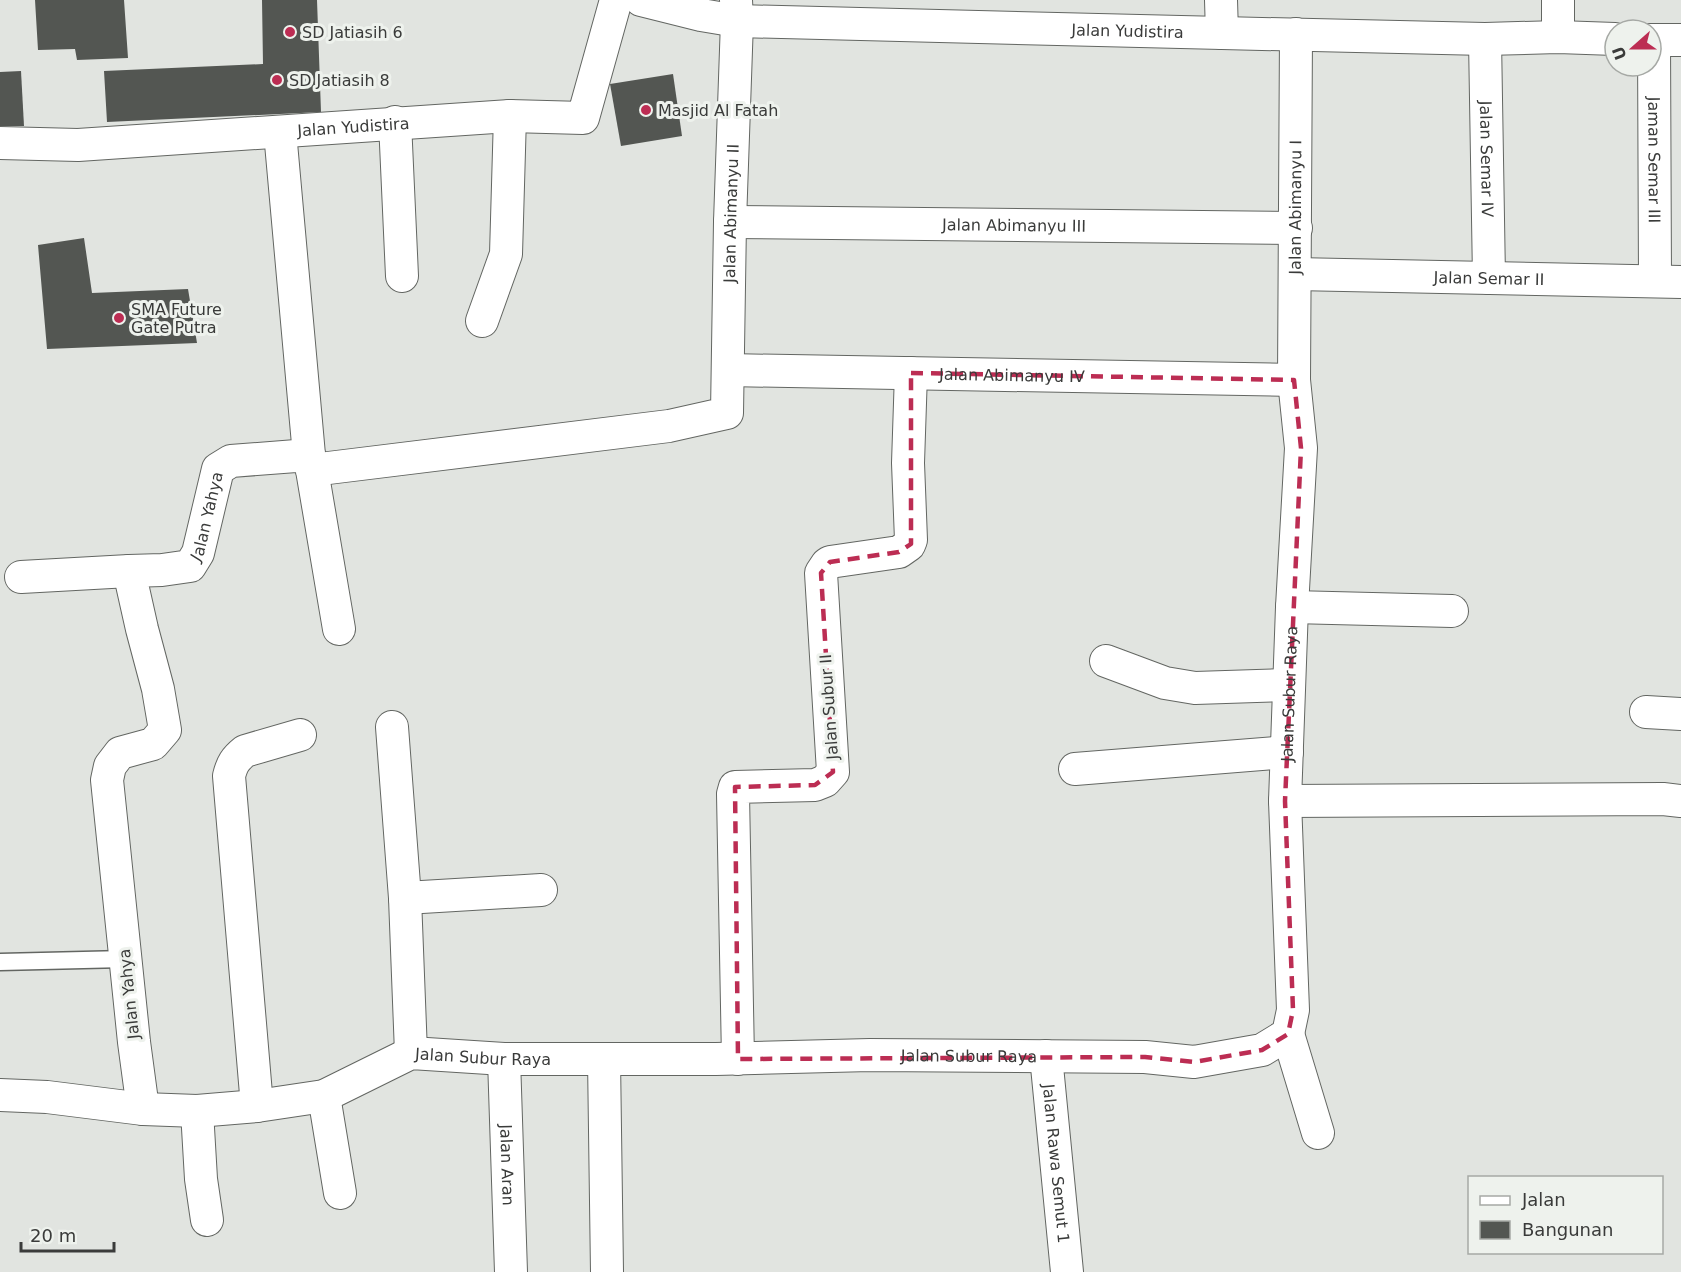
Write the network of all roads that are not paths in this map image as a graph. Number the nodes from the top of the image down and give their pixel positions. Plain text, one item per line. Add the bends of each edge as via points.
1 (616, 0) edge
2 (641, 0) edge
3 (1221, 0) edge
4 (1558, 0) edge
5 (737, 10) edge
6 (1222, 33) junction
7 (1296, 34) junction
8 (1558, 37) junction
9 (1485, 39) junction
10 (1603, 39) edge
11 (1663, 78) edge
12 (510, 116) junction
13 (395, 122) junction
14 (280, 132) junction
15 (0, 143) edge
16 (730, 222) junction
17 (1296, 228) junction
18 (1295, 274) junction
19 (402, 276) dead end
20 (1489, 278) junction
21 (1668, 281) edge
22 (482, 321) dead end
23 (728, 370) junction
24 (911, 374) junction
25 (1294, 380) junction
26 (311, 463) junction
27 (129, 571) junction
28 (21, 577) dead end
29 (1292, 607) junction
30 (1452, 611) dead end
31 (339, 629) dead end
32 (1106, 661) dead end
33 (1289, 685) junction
34 (1646, 712) dead end
35 (1681, 714) edge
36 (392, 727) dead end
37 (300, 735) dead end
38 (1287, 752) junction
39 (1075, 769) dead end
40 (1285, 801) junction
41 (1681, 801) edge
42 (541, 890) dead end
43 (405, 898) junction
44 (125, 959) junction
45 (0, 962) edge
46 (1288, 1034) junction
47 (411, 1053) junction
48 (1046, 1056) junction
49 (504, 1059) junction
50 (604, 1059) junction
51 (738, 1059) junction
52 (0, 1095) edge
53 (324, 1096) junction
54 (257, 1106) junction
55 (143, 1109) junction
56 (197, 1111) junction
57 (1318, 1133) dead end
58 (340, 1193) dead end
59 (207, 1220) dead end
60 (511, 1272) edge
61 (608, 1272) edge
62 (1067, 1272) edge

1 - 12 street, Jalan Yudistira via 583,118
2 - 5 street, Jalan Yudistira via 701,15
3 - 6 street
4 - 8 street
5 - 6 street, Jalan Yudistira
5 - 16 street, Jalan Abimanyu II
6 - 7 street, Jalan Yudistira
7 - 9 street, Jalan Yudistira
7 - 17 street, Jalan Abimanyu I
8 - 9 street, Jalan Yudistira
8 - 10 street, Jalan Yudistira
9 - 20 street, Jalan Semar IV
11 - 21 street, Jaman Semar III
12 - 13 street, Jalan Yudistira
12 - 22 street via 506,254
13 - 14 street, Jalan Yudistira
13 - 19 street
14 - 15 street, Jalan Yudistira via 78,145
14 - 26 street
16 - 17 street, Jalan Abimanyu III
16 - 23 street, Jalan Abimanyu II
17 - 18 street, Jalan Abimanyu I
18 - 20 street, Jalan Semar II
18 - 25 street, Jalan Abimanyu I
20 - 21 street, Jalan Semar II
23 - 24 street, Jalan Abimanyu IV
23 - 26 street, Jalan Yahya via 727,413 669,426
24 - 25 street, Jalan Abimanyu IV
24 - 51 street, Jalan Subur II via 909,545 899,552 830,562 821,573 833,772 815,785 735,787
25 - 29 street, Jalan Subur Raya via 1301,448
26 - 27 street, Jalan Yahya via 231,461 218,469 198,552 190,566
26 - 31 street
27 - 28 street
27 - 44 street, Jalan Yahya via 165,730 153,744 120,753 110,766 107,780
29 - 30 street
29 - 33 street, Jalan Subur Raya
32 - 33 street via 1165,683 1195,688
33 - 38 street, Jalan Subur Raya
34 - 35 street
36 - 43 street
37 - 54 street via 245,751 232,764 228,776
38 - 39 street
38 - 40 street, Jalan Subur Raya
40 - 41 street
40 - 46 street, Jalan Subur Raya via 1293,1010
42 - 43 street
43 - 47 street
44 - 45 lane
44 - 55 street, Jalan Yahya
46 - 48 street, Jalan Subur Raya via 1262,1050 1194,1062 1145,1057
46 - 57 street
47 - 49 street, Jalan Subur Raya
47 - 53 street, Jalan Subur Raya
48 - 51 street, Jalan Subur Raya
48 - 62 street, Jalan Rawa Semut 1
49 - 50 street, Jalan Subur Raya
49 - 60 street, Jalan Aran
50 - 51 street, Jalan Subur Raya
50 - 61 street
52 - 55 street, Jalan Subur Raya
53 - 54 street, Jalan Subur Raya
53 - 58 street
54 - 56 street, Jalan Subur Raya
55 - 56 street, Jalan Subur Raya
56 - 59 street

